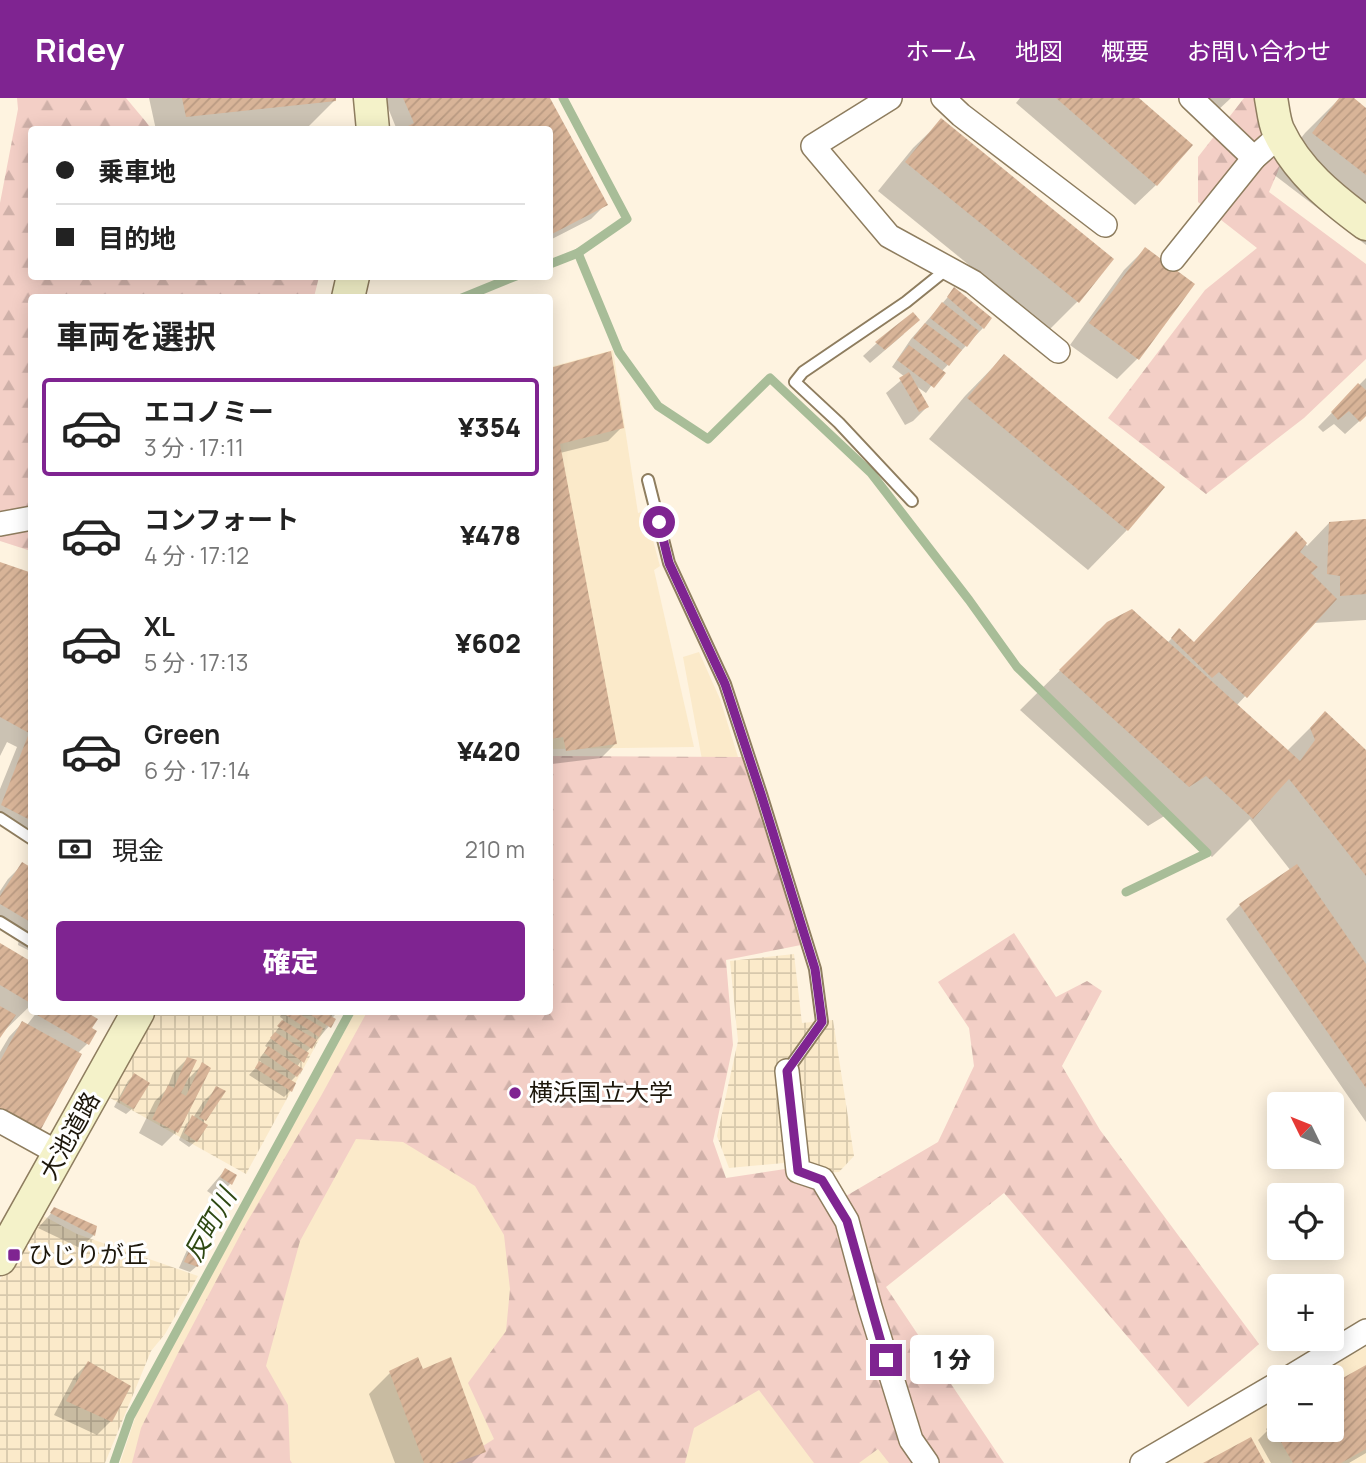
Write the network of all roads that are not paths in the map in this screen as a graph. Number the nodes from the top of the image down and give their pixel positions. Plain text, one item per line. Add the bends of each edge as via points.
1 (370, 98) edge
2 (890, 98) edge
3 (943, 98) edge
4 (1191, 98) edge
5 (1271, 98) edge
6 (373, 126) edge
7 (1280, 134) junction
8 (1254, 158) junction
9 (1366, 224) edge
10 (1105, 225) dead end
11 (1172, 259) dead end
12 (947, 269) junction
13 (1058, 351) dead end
14 (648, 480) dead end
15 (912, 501) dead end
16 (28, 519) edge
17 (0, 524) edge
18 (0, 818) edge
19 (28, 836) edge
20 (0, 922) edge
21 (28, 940) edge
22 (136, 1015) edge
23 (787, 1071) joint
24 (0, 1121) edge
25 (60, 1154) junction
26 (0, 1259) edge
27 (1366, 1331) edge
28 (1310, 1365) edge
29 (1267, 1390) edge
30 (927, 1463) edge
31 (1142, 1463) edge

1 - 6 street
2 - 12 street via 813,146 889,236
3 - 10 street
4 - 8 street
5 - 7 street
7 - 8 street
7 - 9 street via 1326,194
8 - 11 street
12 - 13 street via 972,282
12 - 15 lane via 795,382
14 - 23 lane via 669,563 725,684 815,969 822,1022
16 - 17 street
18 - 19 lane
20 - 21 lane
22 - 25 street, 大池道路
23 - 30 street via 798,1171 822,1180 847,1221 911,1440
24 - 25 street
25 - 26 street, 大池道路
27 - 28 street
29 - 31 street

